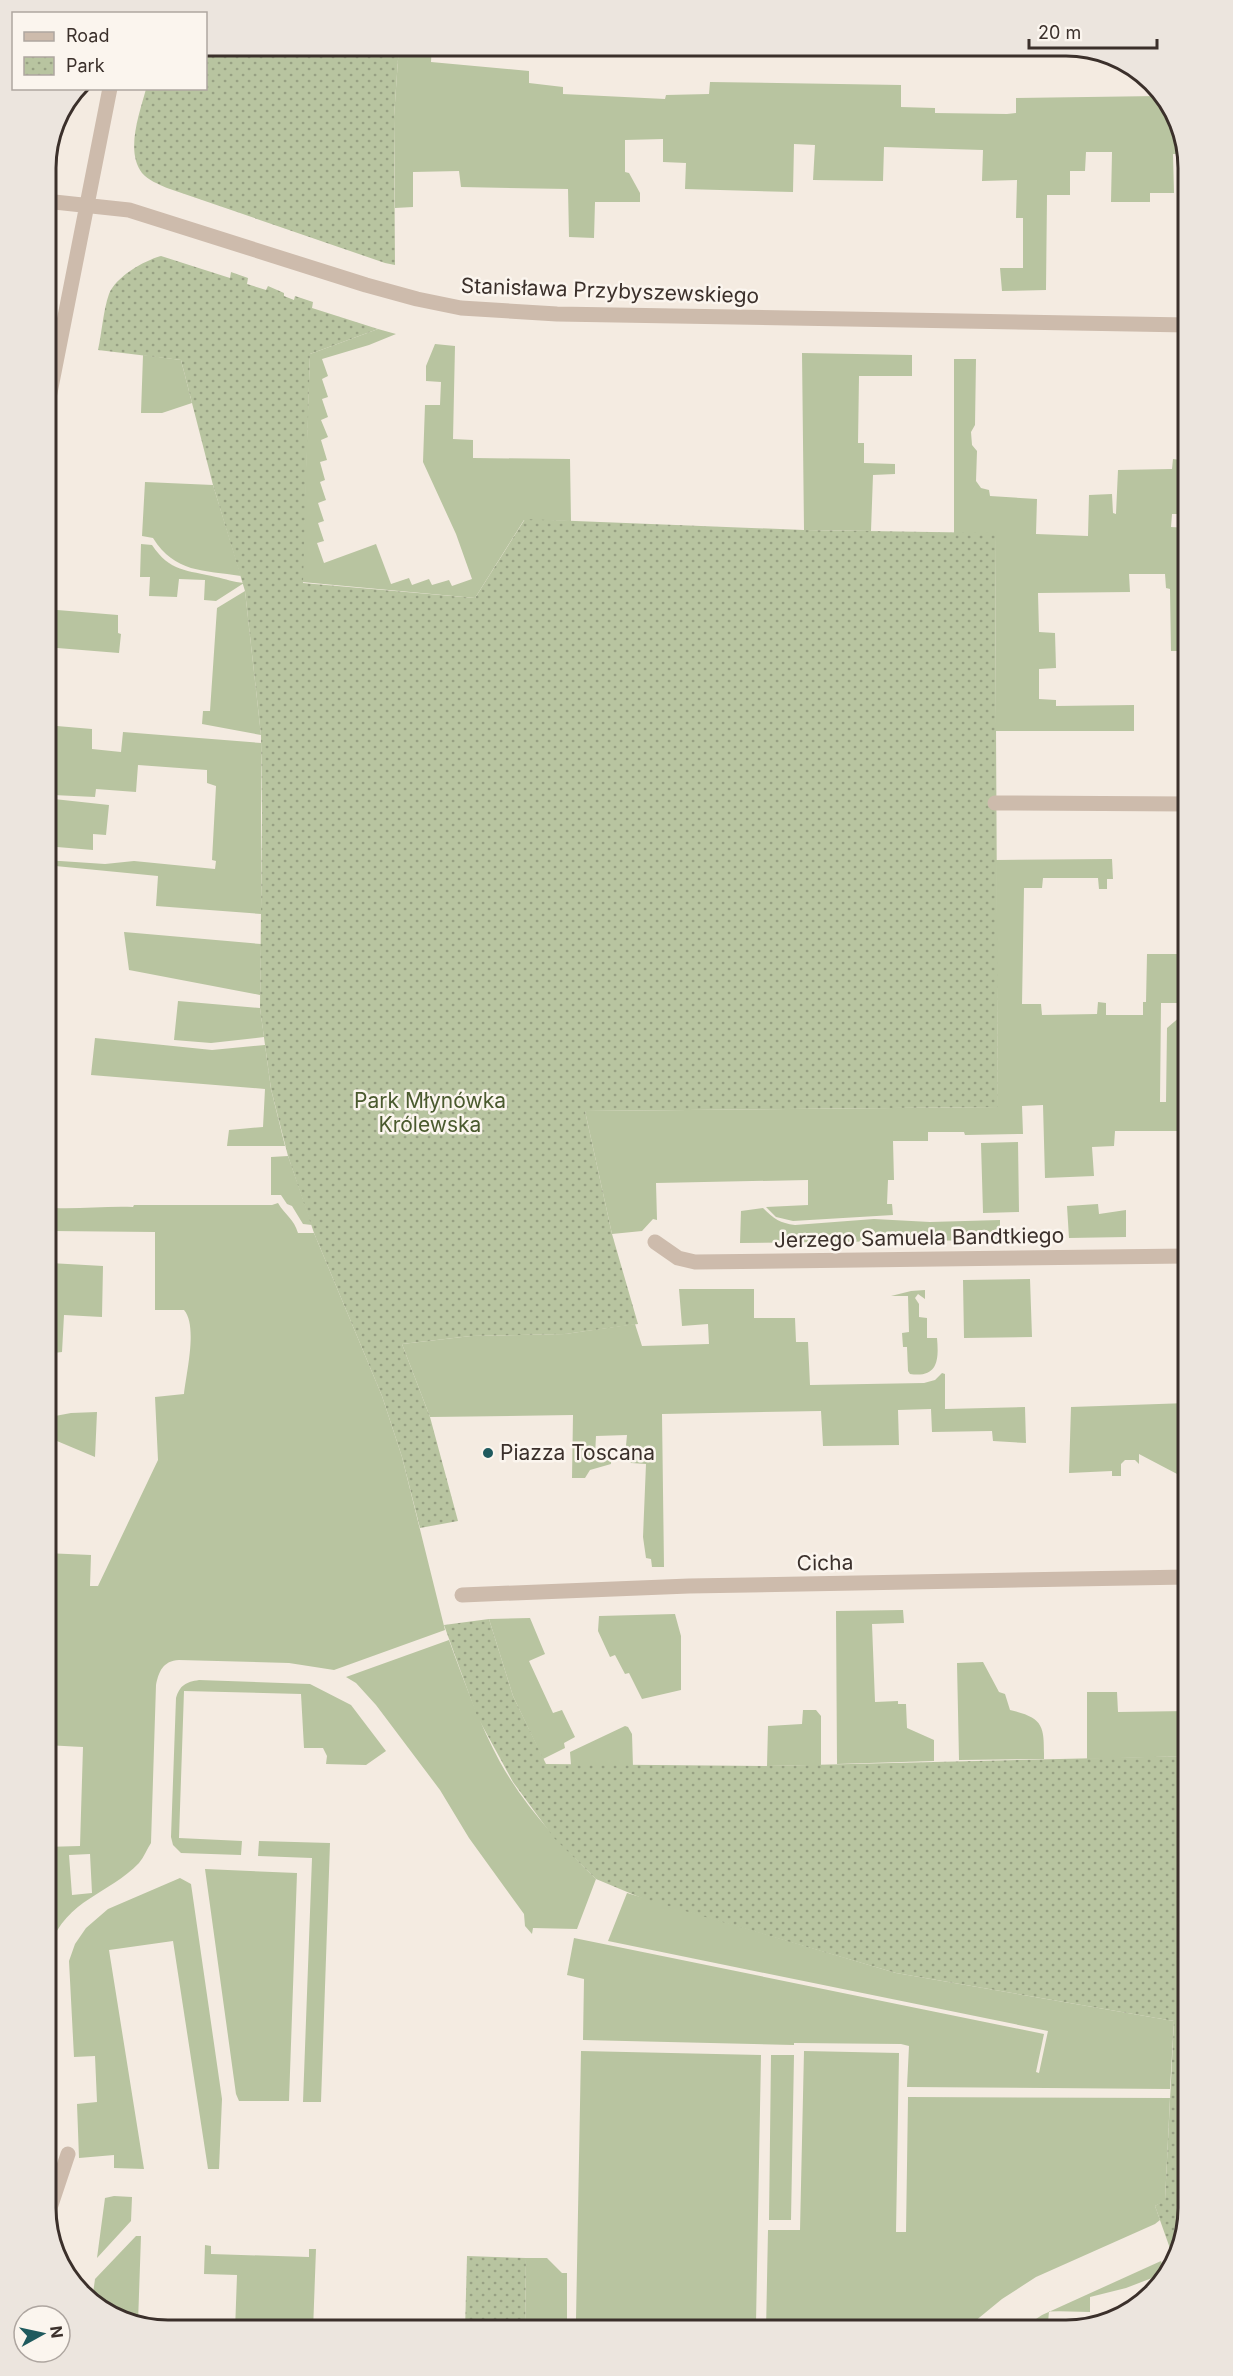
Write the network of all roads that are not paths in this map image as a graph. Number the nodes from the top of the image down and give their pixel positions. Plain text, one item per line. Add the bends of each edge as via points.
1 (110, 90) edge
2 (56, 202) edge
3 (86, 204) junction
4 (1178, 325) edge
5 (56, 346) edge
6 (995, 803) dead end
7 (1178, 804) edge
8 (656, 1242) dead end
9 (1178, 1256) edge
10 (1178, 1577) edge
11 (462, 1595) dead end
12 (68, 2154) dead end
13 (56, 2190) edge

1 - 3 street
2 - 3 street, Stanisława Przybyszewskiego
3 - 4 street, Stanisława Przybyszewskiego via 129,210 366,285 461,308 567,315
3 - 5 street
6 - 7 street
8 - 9 street, Jerzego Samuela Bandtkiego via 678,1258 695,1262
10 - 11 street, Cicha via 690,1586
12 - 13 street

